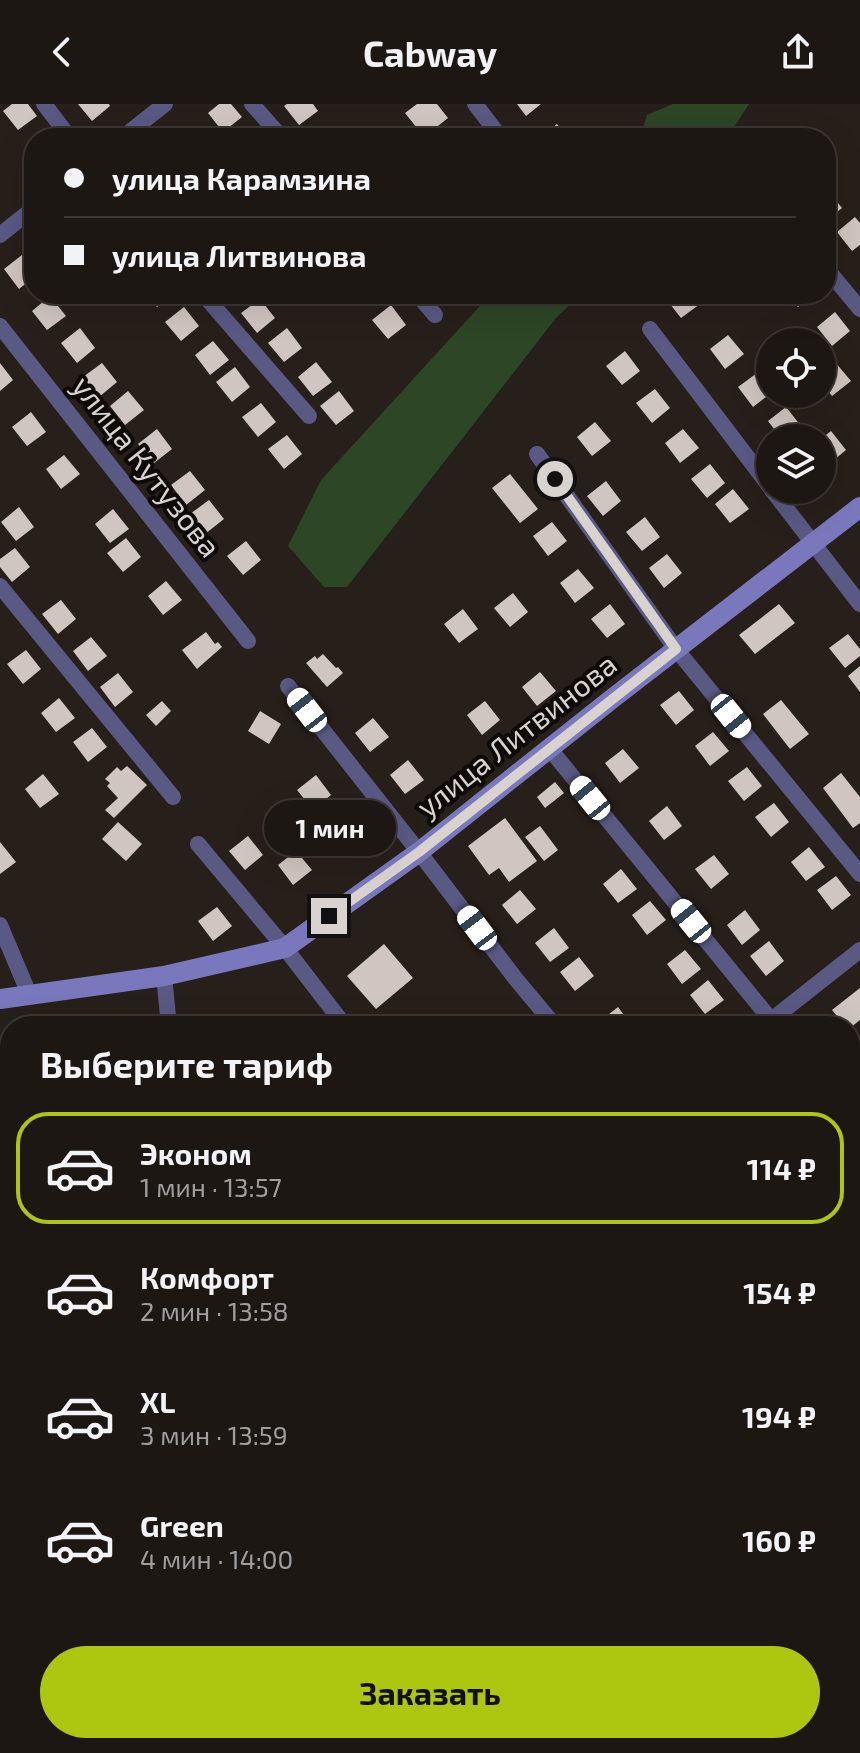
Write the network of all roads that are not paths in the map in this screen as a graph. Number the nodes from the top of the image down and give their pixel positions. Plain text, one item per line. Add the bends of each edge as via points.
1 (44, 104) edge
2 (165, 104) edge
3 (252, 104) edge
4 (475, 104) edge
5 (62, 128) edge
6 (135, 128) edge
7 (273, 128) edge
8 (493, 128) edge
9 (24, 216) edge
10 (0, 235) edge
11 (836, 280) edge
12 (212, 304) edge
13 (426, 304) edge
14 (860, 309) edge
15 (435, 315) dead end
16 (0, 326) edge
17 (650, 329) dead end
18 (309, 416) dead end
19 (537, 454) dead end
20 (756, 469) edge
21 (782, 504) edge
22 (860, 507) edge
23 (813, 544) junction
24 (0, 586) edge
25 (860, 604) edge
26 (248, 641) dead end
27 (676, 649) junction
28 (288, 686) dead end
29 (549, 748) junction
30 (173, 797) dead end
31 (198, 844) dead end
32 (419, 852) junction
33 (860, 874) edge
34 (0, 925) edge
35 (285, 948) junction
36 (860, 950) edge
37 (164, 976) junction
38 (29, 994) junction
39 (0, 999) edge
40 (168, 1016) edge
41 (337, 1016) edge
42 (547, 1016) edge
43 (764, 1016) edge
44 (780, 1016) edge

1 - 5 street
2 - 6 street
3 - 7 street
4 - 8 street
9 - 10 street
11 - 14 street
12 - 18 street
13 - 15 street
16 - 26 street, улица Кутузова
17 - 20 street
19 - 27 street
21 - 23 street
22 - 23 street, улица Литвинова
23 - 25 street
23 - 27 street, улица Литвинова
24 - 30 street
27 - 29 street, улица Литвинова
27 - 33 street
28 - 32 street
29 - 32 street, улица Литвинова
29 - 43 street
31 - 35 street
32 - 35 street, улица Литвинова
32 - 42 street
34 - 38 street
35 - 37 street, улица Литвинова
35 - 41 street
36 - 44 street
37 - 38 street, улица Литвинова
37 - 40 street
38 - 39 street, улица Литвинова

